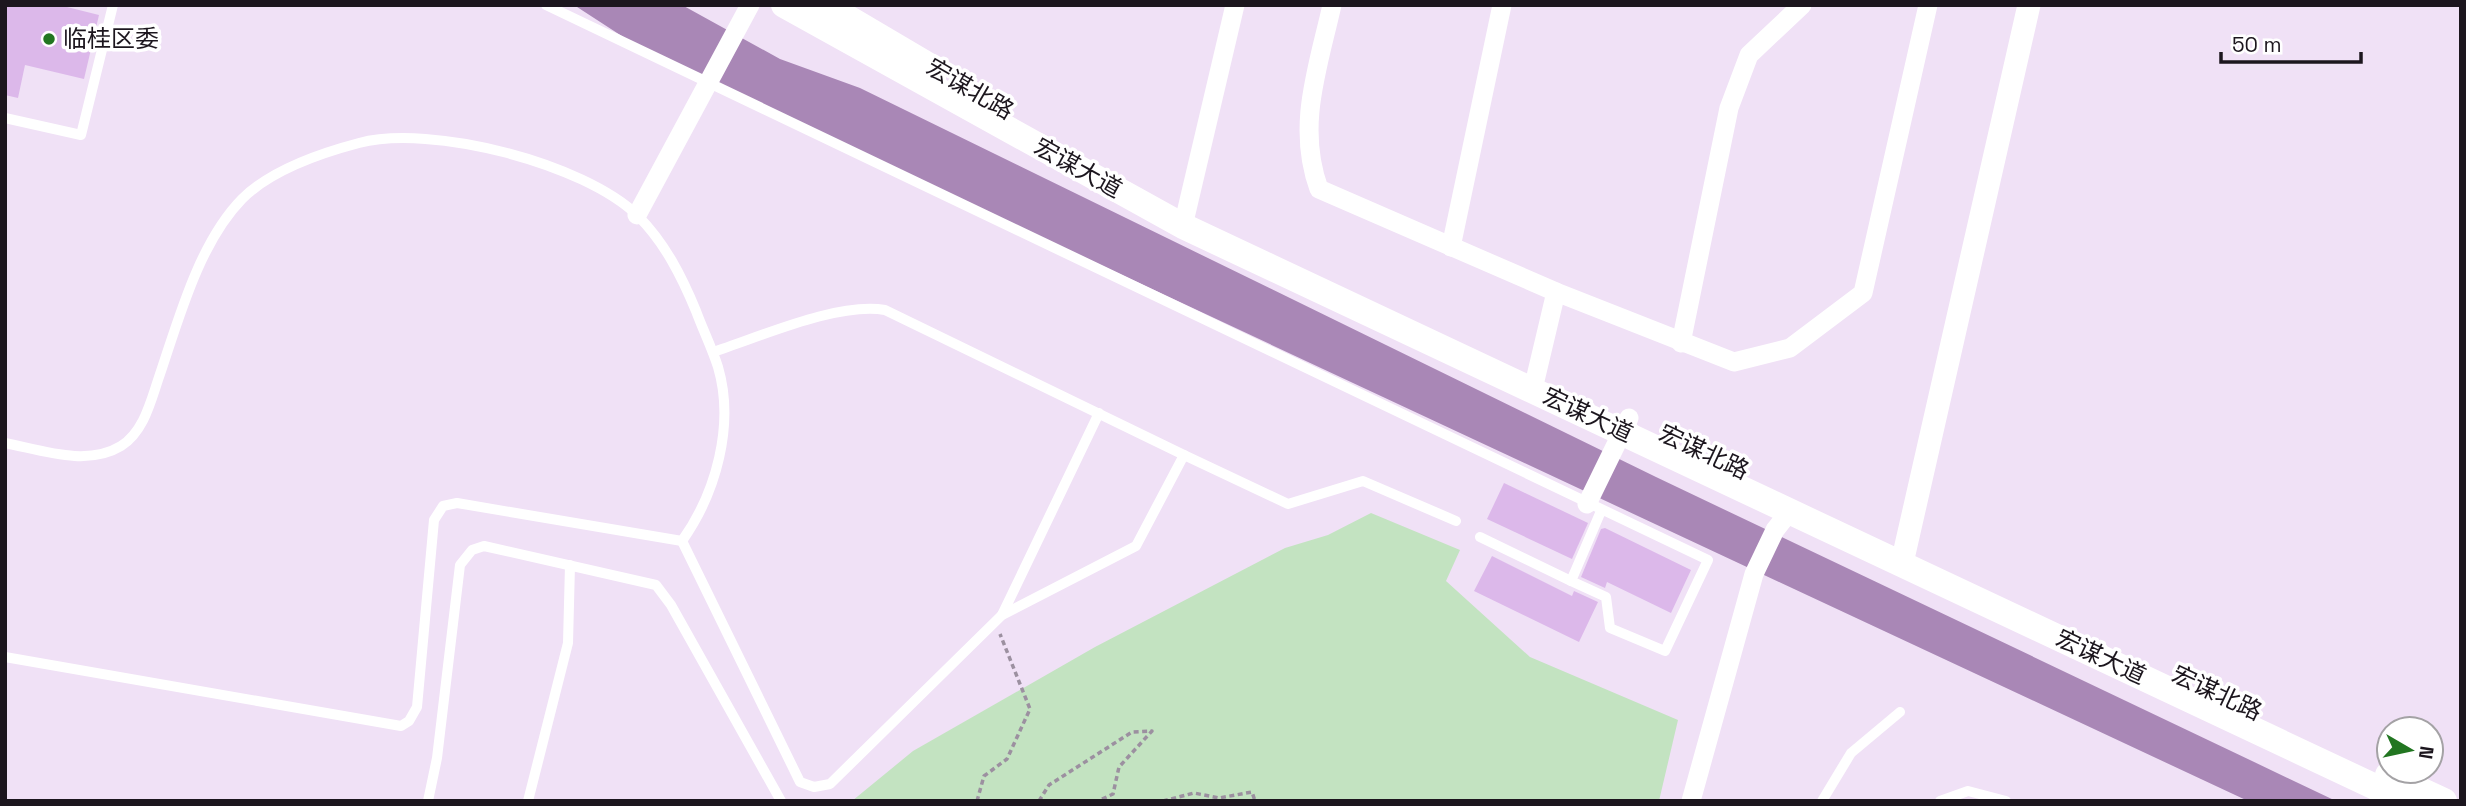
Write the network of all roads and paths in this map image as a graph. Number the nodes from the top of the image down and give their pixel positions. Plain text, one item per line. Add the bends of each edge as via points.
1 (113, 5) edge
2 (546, 5) edge
3 (750, 5) edge
4 (784, 5) edge
5 (826, 5) edge
6 (1236, 5) edge
7 (1332, 5) edge
8 (1502, 5) edge
9 (1801, 5) edge
10 (1928, 5) edge
11 (2029, 5) edge
12 (708, 83) junction
13 (5, 118) edge
14 (637, 215) junction
15 (1185, 218) junction
16 (1451, 247) junction
17 (1556, 292) junction
18 (1681, 343) junction
19 (713, 352) junction
20 (1535, 382) junction
21 (1099, 413) junction
22 (1625, 424) junction
23 (5, 443) edge
24 (1184, 455) junction
25 (1594, 507) junction
26 (1782, 520) junction
27 (1456, 521) dead end
28 (1480, 537) dead end
29 (682, 541) junction
30 (1904, 554) junction
31 (570, 565) junction
32 (1571, 581) junction
33 (999, 619) junction
34 (5, 657) edge
35 (1900, 712) dead end
36 (428, 801) edge
37 (528, 801) edge
38 (781, 801) edge
39 (977, 801) edge
40 (1039, 801) edge
41 (1098, 801) edge
42 (1163, 801) edge
43 (1255, 801) edge
44 (1691, 801) edge
45 (1822, 801) edge
46 (1940, 801) edge
47 (2006, 801) edge
48 (2405, 801) edge
49 (2444, 801) edge

1 - 13 lane via 80,135
2 - 12 lane
3 - 12 street
4 - 15 main road, 宏谋大道
5 - 15 main road, 宏谋北路 via 1111,170
6 - 15 street
7 - 16 street via 1308,113 1309,160 1319,189
8 - 16 street
9 - 18 street via 1749,55 1729,108
10 - 18 street via 1864,293 1790,348 1734,362
11 - 30 street
12 - 14 street
12 - 25 lane
14 - 19 lane via 675,264
14 - 23 lane via 589,184 543,163 485,146 400,139 361,142 319,156 261,183 220,228 188,291 149,405 132,436 121,446 87,456
15 - 20 main road, 宏谋大道
16 - 17 street
17 - 18 street
17 - 20 street
19 - 21 lane via 838,311 874,308 907,319
19 - 29 lane via 723,396 714,483
20 - 22 main road, 宏谋大道
21 - 24 lane
21 - 33 lane
22 - 25 street
22 - 26 main road, 宏谋大道
22 - 30 main road, 宏谋北路
24 - 27 lane via 1288,504 1363,481
24 - 33 lane via 1136,546
25 - 32 lane
25 - 32 lane via 1708,560 1665,650 1610,628 1606,597
26 - 30 main road, 宏谋大道
26 - 44 street via 1754,574
28 - 32 lane
29 - 33 lane via 800,782 807,786 830,784
29 - 34 lane via 457,503 443,506 434,520 417,707 409,722 401,726
30 - 48 main road, 宏谋大道
30 - 49 main road, 宏谋北路
31 - 36 lane via 484,546 472,550 460,565
31 - 37 lane via 568,643
31 - 38 lane via 656,585
33 - 39 path via 1030,709 1007,760 984,776
35 - 45 lane via 1852,753
40 - 41 path via 1049,785 1132,732 1152,731 1119,767 1112,793
42 - 43 path via 1194,793 1219,798 1252,792
46 - 47 lane via 1968,792

